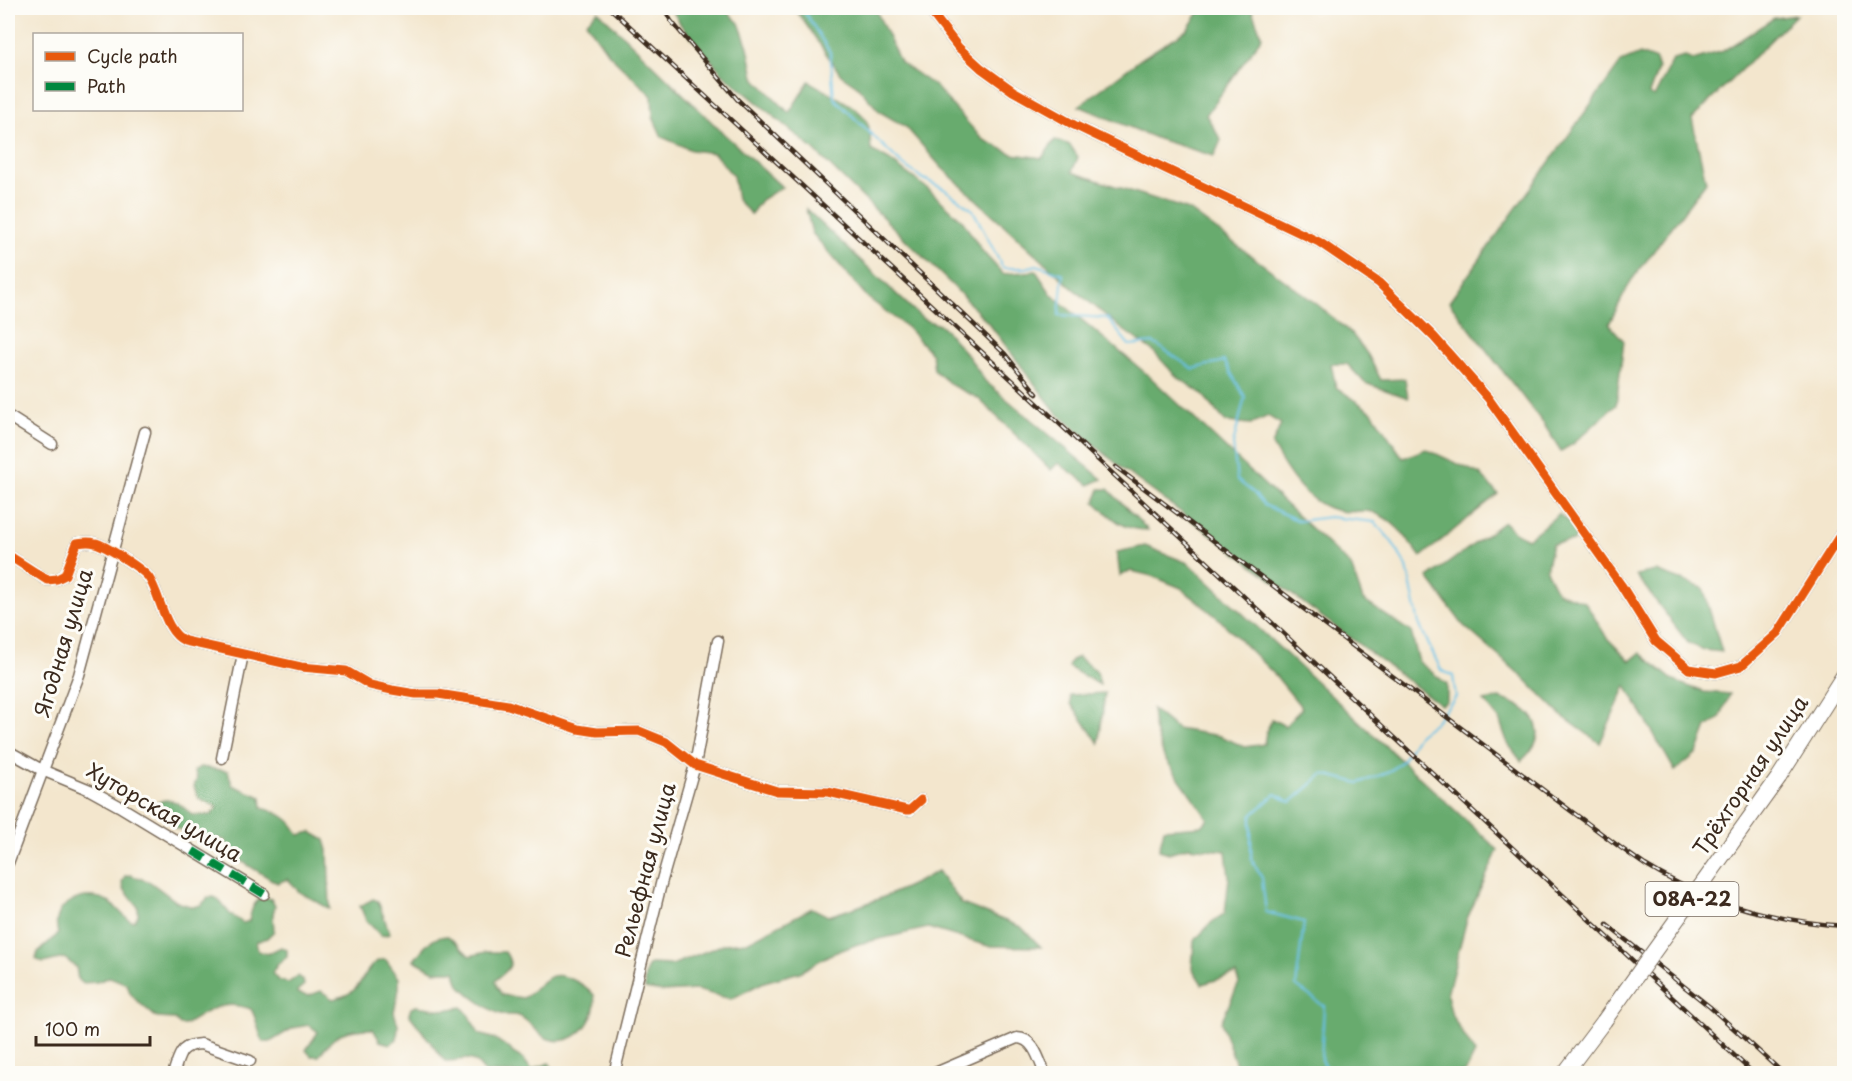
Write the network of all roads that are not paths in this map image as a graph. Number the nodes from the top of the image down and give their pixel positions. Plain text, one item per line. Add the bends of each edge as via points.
1 (928, 8) edge
2 (8, 416) edge
3 (145, 432) dead end
4 (52, 444) dead end
5 (1845, 529) edge
6 (111, 552) junction
7 (8, 555) edge
8 (718, 641) dead end
9 (243, 654) junction
10 (1845, 675) edge
11 (8, 751) edge
12 (222, 759) dead end
13 (695, 765) junction
14 (42, 770) junction
15 (921, 800) dead end
16 (8, 863) edge
17 (264, 894) dead end
18 (250, 1061) dead end
19 (173, 1074) edge
20 (614, 1074) edge
21 (933, 1074) edge
22 (1045, 1074) edge
23 (1564, 1074) edge

1 - 5 street via 958,47 1013,91 1074,125 1319,242 1378,283 1434,337 1488,398 1621,585 1656,641 1689,669 1716,673 1741,666 1771,640
2 - 4 street
3 - 6 street, Ягодная улица
6 - 7 street via 93,542 77,543 65,575 47,580
6 - 9 street via 149,578 160,607 180,639
6 - 14 street, Ягодная улица via 79,675
8 - 13 street, Рельефная улица
9 - 12 street
9 - 13 street via 301,667 346,671 370,685 392,690 508,705 578,729 639,731 666,742
10 - 23 highway, Трёхгорная улица / 08А-22, bridge via 1779,777
11 - 14 street, Хуторская улица
13 - 15 street via 777,791 828,792 907,810
13 - 20 street, Рельефная улица
14 - 16 street, Ягодная улица
14 - 17 street, Хуторская улица via 119,806
18 - 19 street via 195,1044 182,1051
21 - 22 street via 1017,1038 1030,1043

